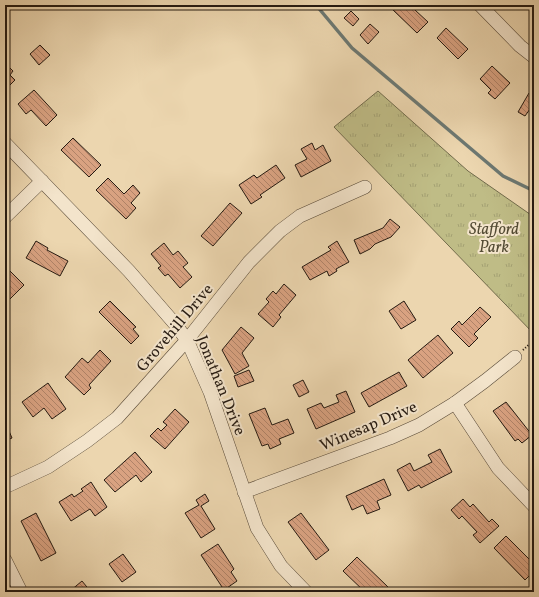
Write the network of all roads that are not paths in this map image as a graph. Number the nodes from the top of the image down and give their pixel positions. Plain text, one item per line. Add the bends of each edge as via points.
1 (480, 5) edge
2 (534, 57) edge
3 (5, 142) edge
4 (42, 181) junction
5 (365, 186) dead end
6 (5, 216) edge
7 (187, 340) junction
8 (515, 357) dead end
9 (455, 403) junction
10 (5, 487) edge
11 (244, 492) junction
12 (534, 506) edge
13 (5, 560) edge
14 (21, 592) edge
15 (306, 592) edge

1 - 2 street
3 - 4 street, Jonathan Drive
4 - 6 street
4 - 7 street, Jonathan Drive via 129,271
5 - 7 street, Grovehill Drive via 300,216 280,231 248,262
7 - 10 street, Grovehill Drive via 117,418 48,467
7 - 11 street, Jonathan Drive via 210,392
8 - 9 street, Winesap Drive
9 - 11 street, Winesap Drive via 419,425 390,438
9 - 12 street via 498,468
11 - 15 street, Jonathan Drive via 257,528 270,550 281,566
13 - 14 street

